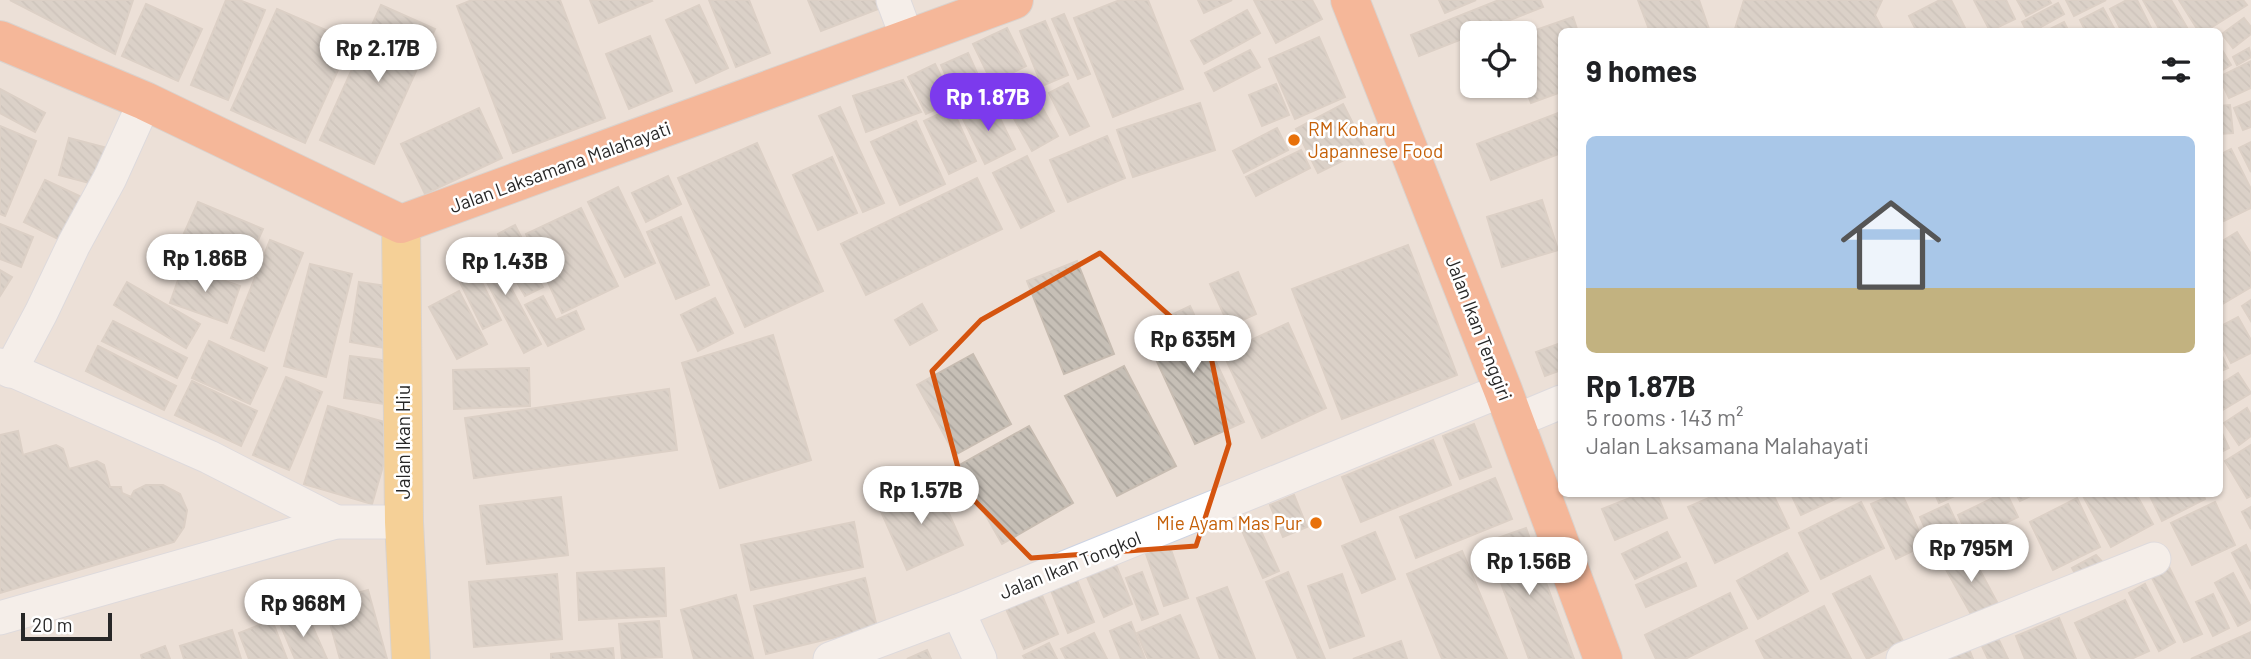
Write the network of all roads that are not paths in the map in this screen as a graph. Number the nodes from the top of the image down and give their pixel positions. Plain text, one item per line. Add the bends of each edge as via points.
1 (893, 0) edge
2 (1014, 0) edge
3 (1350, 0) edge
4 (0, 40) edge
5 (908, 40) junction
6 (145, 101) junction
7 (401, 224) junction
8 (5, 368) edge
9 (1558, 402) edge
10 (1509, 405) junction
11 (336, 522) junction
12 (404, 522) junction
13 (2154, 559) dead end
14 (958, 611) junction
15 (0, 618) edge
16 (411, 659) edge
17 (830, 659) edge
18 (980, 659) edge
19 (1603, 659) edge
20 (1903, 659) edge

1 - 5 street
2 - 5 highway, Jalan Laksamana Malahayati
3 - 10 highway, Jalan Ikan Tenggiri
4 - 6 highway
5 - 7 highway, Jalan Laksamana Malahayati
6 - 7 highway
6 - 8 street via 41,313
7 - 12 main road, Jalan Ikan Hiu
8 - 11 street via 209,457
9 - 10 street, Jalan Ikan Tongkol
10 - 14 street, Jalan Ikan Tongkol
10 - 19 highway, Jalan Ikan Tenggiri
11 - 12 street
11 - 15 street
12 - 16 main road, Jalan Ikan Hiu
13 - 20 street
14 - 17 street, Jalan Ikan Tongkol
14 - 18 street

